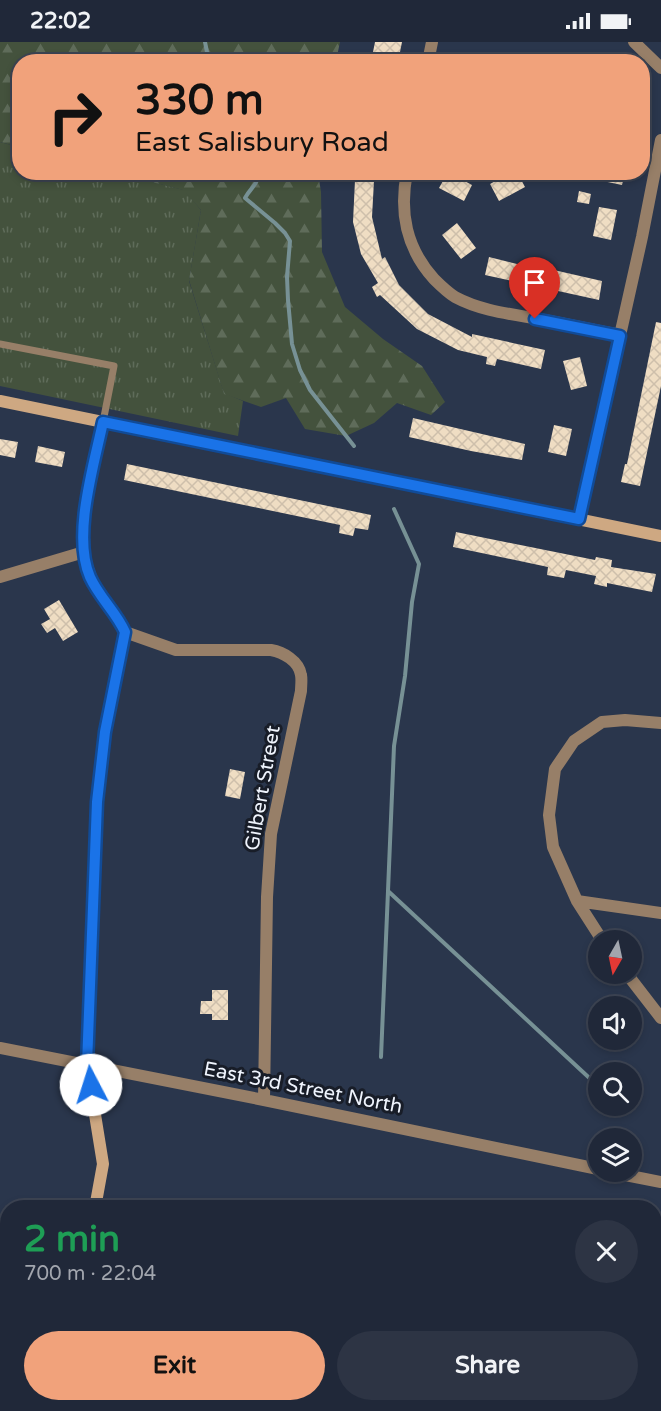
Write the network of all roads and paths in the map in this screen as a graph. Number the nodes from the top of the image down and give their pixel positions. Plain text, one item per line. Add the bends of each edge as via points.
1 (634, 42) edge
2 (646, 54) edge
3 (650, 57) edge
4 (661, 68) edge
5 (661, 141) edge
6 (406, 180) edge
7 (620, 336) junction
8 (0, 344) edge
9 (0, 401) edge
10 (103, 422) junction
11 (579, 519) junction
12 (661, 536) edge
13 (84, 552) junction
14 (0, 576) edge
15 (125, 632) junction
16 (661, 723) edge
17 (577, 901) junction
18 (661, 913) edge
19 (596, 930) edge
20 (635, 984) edge
21 (661, 1018) edge
22 (0, 1048) edge
23 (87, 1065) junction
24 (264, 1100) junction
25 (588, 1167) edge
26 (642, 1178) edge
27 (661, 1182) edge
28 (96, 1200) edge

1 - 2 street
3 - 4 street
5 - 7 street
6 - 7 street via 406,232 418,260 453,296 492,310
7 - 11 street
8 - 10 lane via 114,366
9 - 10 street
10 - 11 street
10 - 13 street via 82,526
11 - 12 street
13 - 14 street
13 - 15 street via 90,576
15 - 23 street via 105,732 97,802
15 - 24 street, Gilbert Street via 176,650 282,652 302,675 271,834
16 - 17 street via 602,722 574,741 555,769 549,815 553,847
17 - 18 street
17 - 19 street
20 - 21 street
22 - 23 street, East 3rd Street North
23 - 24 street, East 3rd Street North
23 - 28 street via 103,1164
24 - 25 street, East 3rd Street North
26 - 27 street

